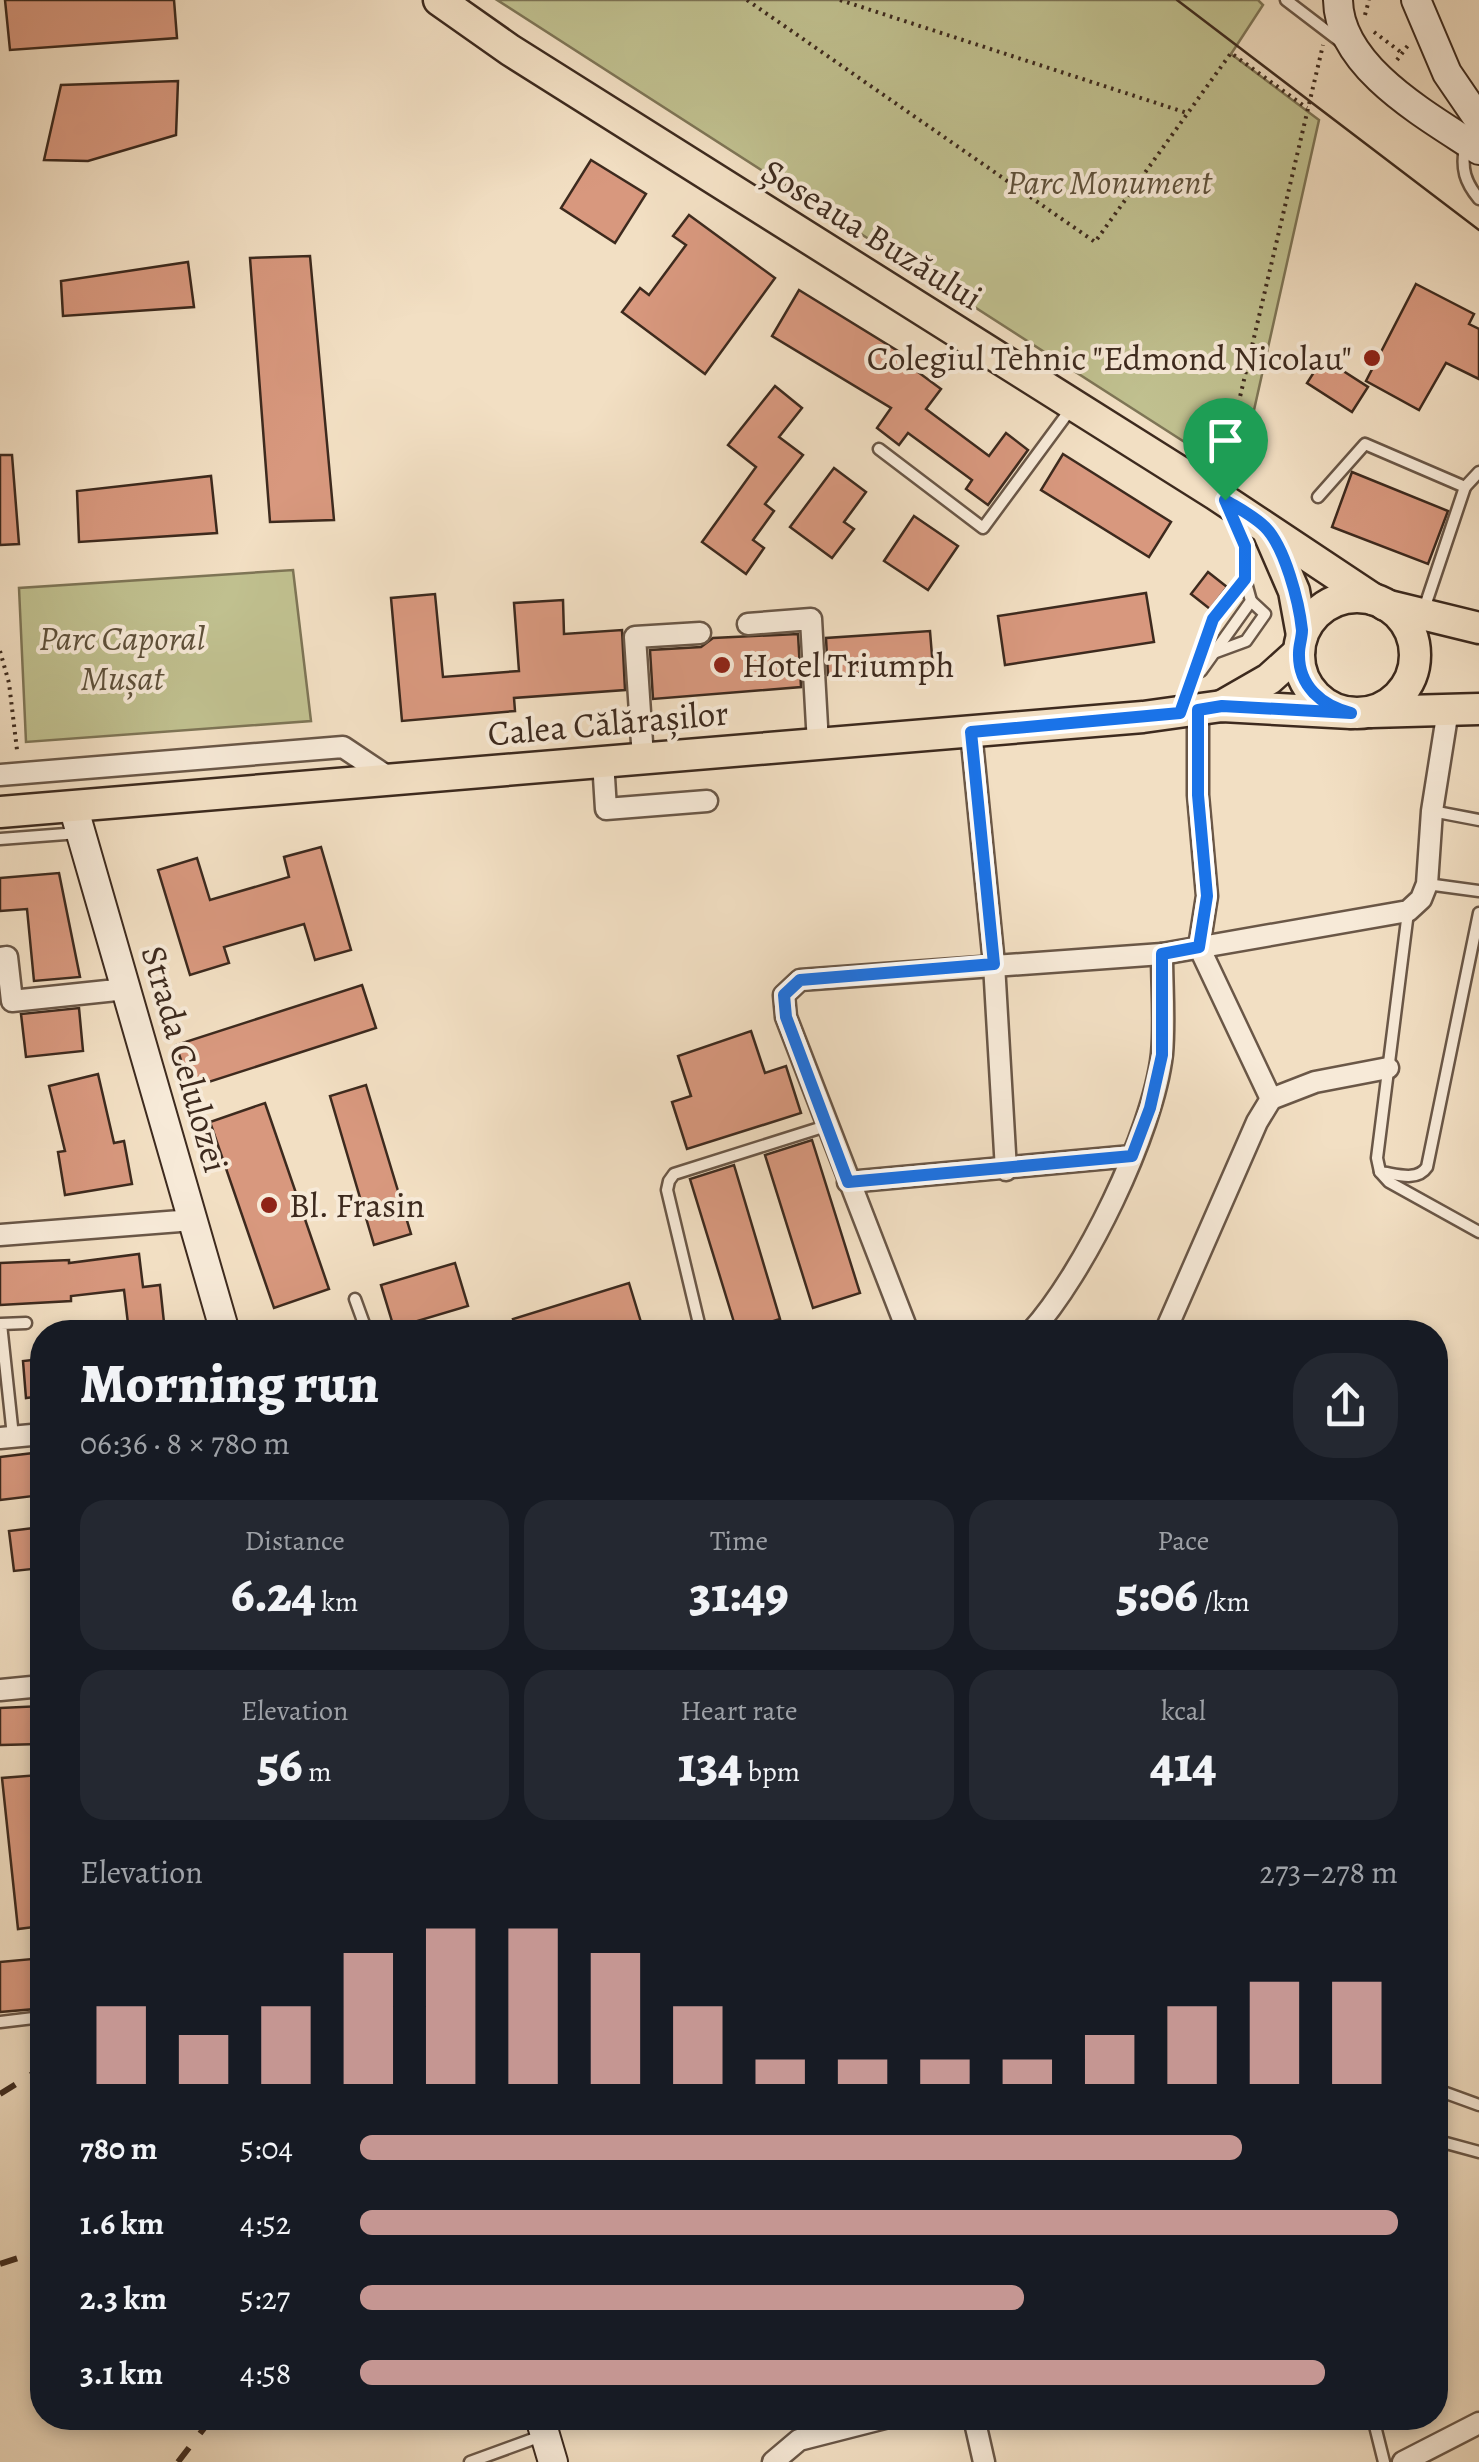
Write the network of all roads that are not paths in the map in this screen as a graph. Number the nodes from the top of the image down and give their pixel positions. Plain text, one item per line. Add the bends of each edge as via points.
1 (439, 0) edge
2 (1286, 0) edge
3 (1338, 0) edge
4 (1416, 0) edge
5 (1354, 52) junction
6 (1475, 137) edge
7 (1479, 200) edge
8 (1074, 405) junction
9 (879, 448) dead end
10 (1479, 472) edge
11 (1224, 487) junction
12 (1465, 487) junction
13 (1318, 497) dead end
14 (1266, 528) junction
15 (1245, 579) junction
16 (1251, 602) junction
17 (1379, 602) junction
18 (1422, 614) junction
19 (748, 624) dead end
20 (1479, 628) edge
21 (700, 632) dead end
22 (1300, 644) junction
23 (1214, 653) junction
24 (1198, 703) junction
25 (1479, 709) edge
26 (1448, 710) junction
27 (1360, 713) junction
28 (971, 732) junction
29 (818, 744) junction
30 (643, 758) junction
31 (603, 761) junction
32 (0, 775) edge
33 (390, 779) junction
34 (707, 801) dead end
35 (1432, 811) junction
36 (0, 812) edge
37 (77, 820) junction
38 (1479, 820) edge
39 (0, 839) edge
40 (1426, 884) junction
41 (1479, 891) edge
42 (1408, 911) junction
43 (1479, 913) edge
44 (1199, 947) junction
45 (1162, 954) junction
46 (0, 958) edge
47 (994, 964) junction
48 (126, 989) junction
49 (1388, 1068) junction
50 (1271, 1100) junction
51 (826, 1126) junction
52 (1132, 1156) junction
53 (1006, 1170) junction
54 (1380, 1172) junction
55 (848, 1182) junction
56 (192, 1220) junction
57 (1479, 1232) edge
58 (0, 1235) edge
59 (355, 1299) dead end
60 (221, 1320) edge
61 (363, 1320) edge
62 (698, 1320) edge
63 (903, 1320) edge
64 (1042, 1320) edge
65 (1170, 1320) edge
66 (26, 1323) dead end
67 (7, 1438) edge
68 (30, 1687) edge
69 (0, 1690) edge
70 (30, 2018) edge
71 (0, 2022) edge
72 (1448, 2093) edge
73 (1479, 2105) edge
74 (1448, 2144) edge
75 (1479, 2152) edge
76 (1479, 2423) edge
77 (838, 2430) edge
78 (977, 2430) edge
79 (1376, 2430) edge
80 (546, 2438) edge
81 (470, 2462) edge
82 (773, 2462) edge
83 (984, 2462) edge
84 (1384, 2462) edge
85 (1403, 2462) edge

1 - 8 main road, Șoseaua Buzăului
2 - 5 lane
3 - 5 street
4 - 6 street
5 - 6 street via 1382,80
6 - 7 lane via 1462,166
8 - 9 lane via 983,528
8 - 11 main road, Șoseaua Buzăului
10 - 12 lane
11 - 14 main road, Șoseaua Buzăului
11 - 15 lane via 1245,546
12 - 13 lane via 1364,444
12 - 18 lane
14 - 17 main road, Șoseaua Buzăului
14 - 22 main road via 1294,591
15 - 16 lane
15 - 24 lane via 1213,619
16 - 23 lane
16 - 23 lane via 1265,614 1246,641
17 - 18 main road
17 - 22 main road via 1341,600 1324,607
17 - 27 main road via 1408,628 1414,664 1398,696
18 - 20 main road
19 - 29 street via 811,619
21 - 30 street via 635,637
22 - 24 main road, Calea Călărașilor via 1269,679
22 - 27 main road via 1301,670 1320,700
23 - 24 lane
24 - 27 main road, Calea Călărașilor
24 - 28 main road, Calea Călărașilor
24 - 44 street via 1207,896
25 - 26 main road, Calea Călărașilor
26 - 27 main road, Calea Călărașilor
26 - 35 street
28 - 29 main road, Calea Călărașilor
28 - 47 street
29 - 30 main road, Calea Călărașilor
30 - 31 main road, Calea Călărașilor
31 - 33 main road, Calea Călărașilor
31 - 34 street via 606,809
32 - 33 street via 343,747
33 - 37 main road, Calea Călărașilor
35 - 38 lane
35 - 40 street
36 - 37 main road, Calea Călărașilor
37 - 39 lane
37 - 48 street, Strada Celulozei
40 - 41 lane
40 - 42 street
42 - 44 street
42 - 49 lane
43 - 54 lane via 1427,1167 1415,1176
44 - 45 street
44 - 50 street
45 - 47 street
45 - 52 street via 1162,1055
46 - 48 street via 7,957 12,1001
47 - 51 street via 800,980 784,995
47 - 53 street
48 - 56 street, Strada Celulozei
49 - 50 street via 1314,1082
49 - 54 lane
50 - 65 street
51 - 55 street
51 - 62 lane via 668,1181
52 - 53 street
52 - 64 street via 1070,1284
53 - 55 street
54 - 57 lane
55 - 63 street
56 - 58 street
56 - 60 street, Strada Celulozei
59 - 61 lane
66 - 67 lane via 1,1324
68 - 69 street
70 - 71 lane
72 - 73 lane
74 - 75 lane
76 - 85 street
77 - 82 street via 799,2440
78 - 83 street
79 - 84 lane
80 - 81 lane

